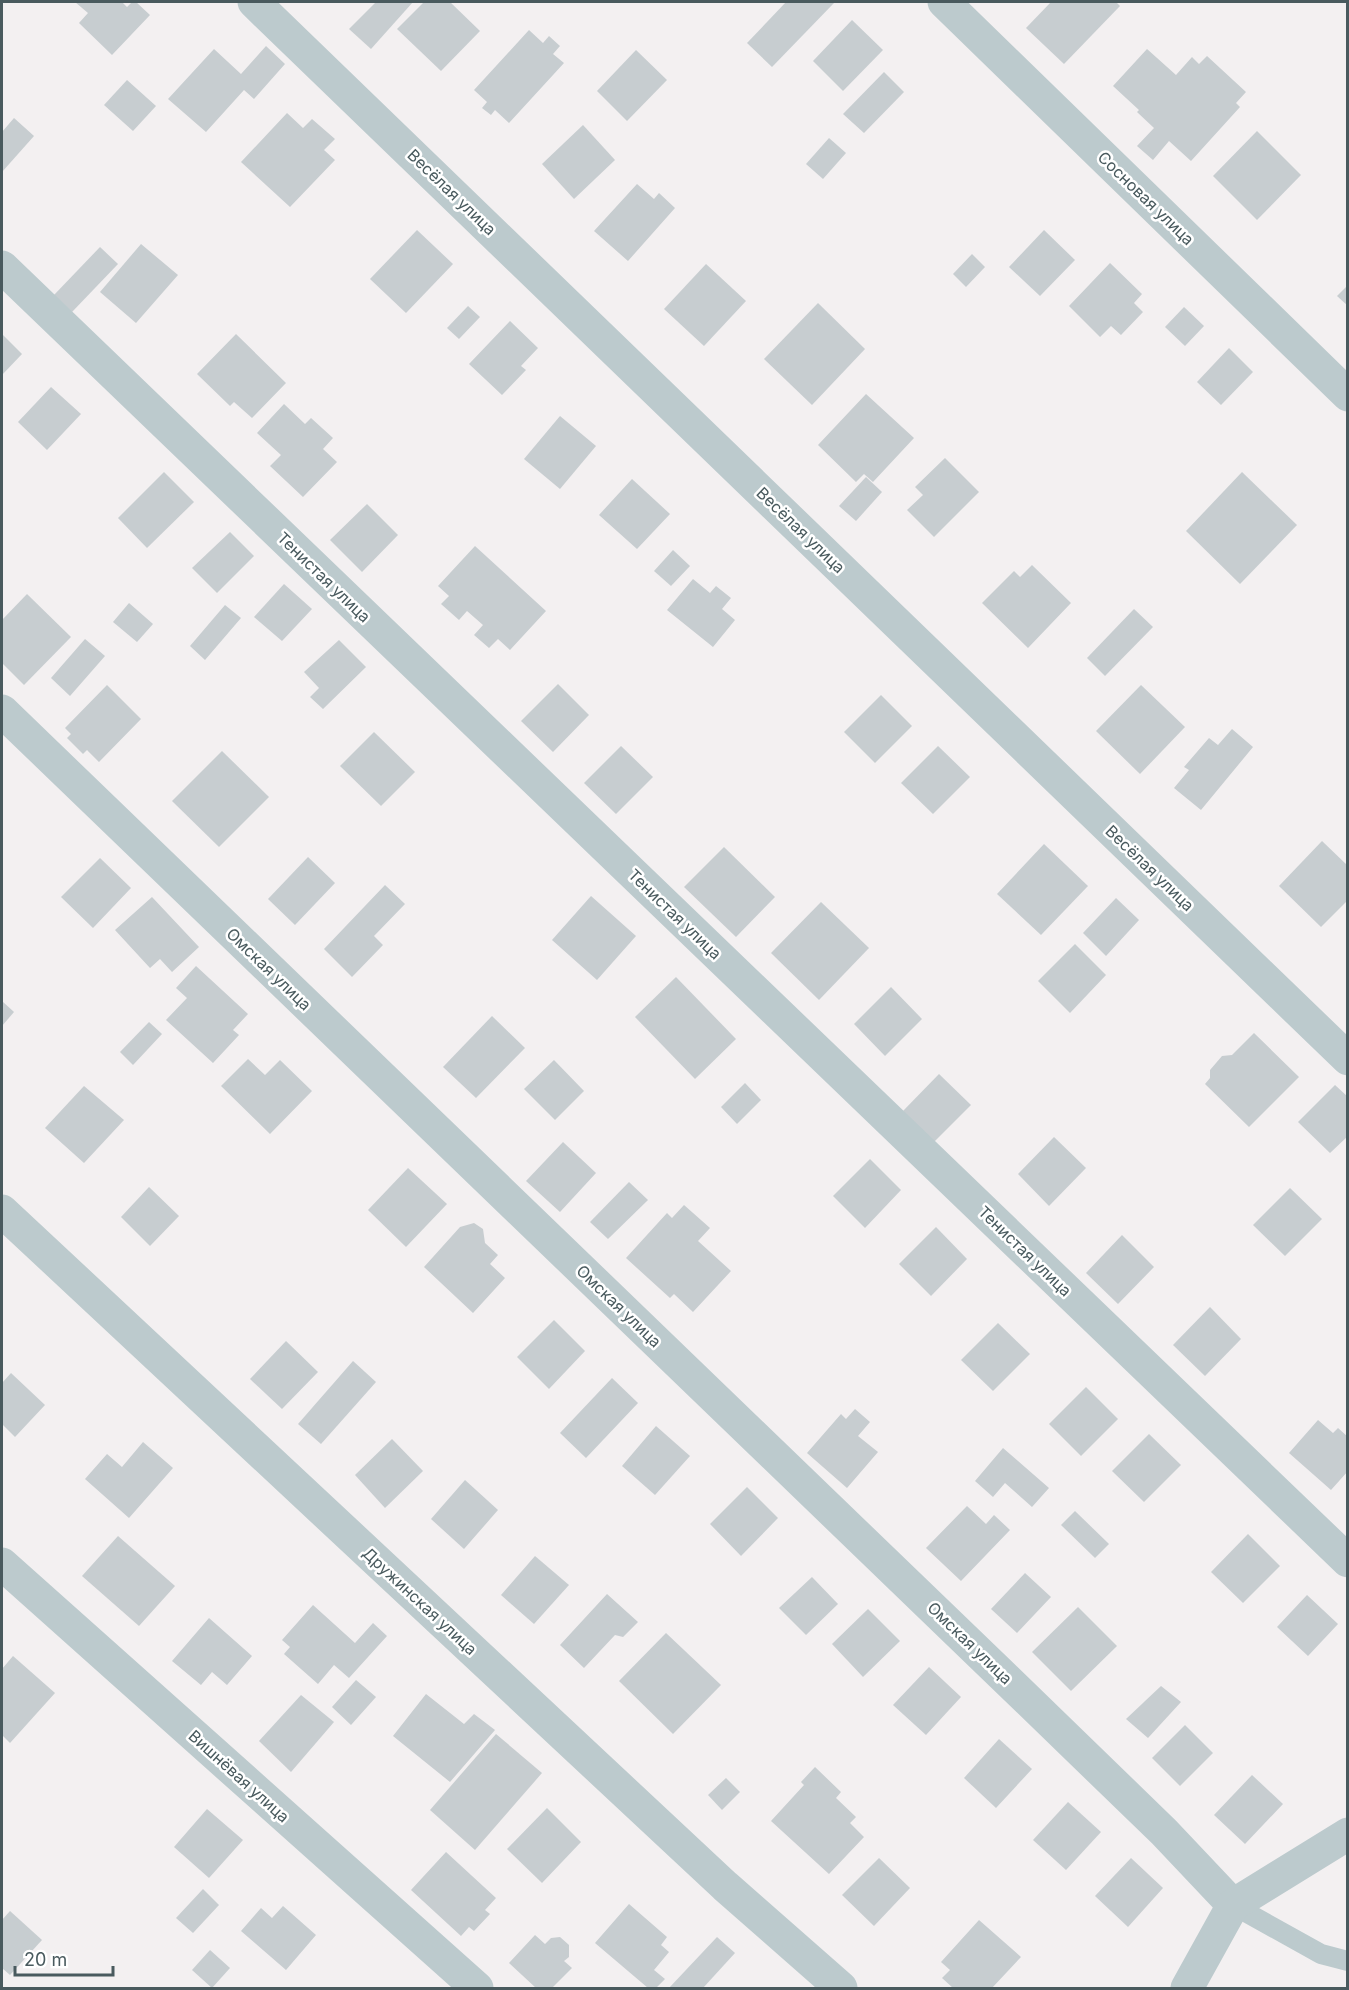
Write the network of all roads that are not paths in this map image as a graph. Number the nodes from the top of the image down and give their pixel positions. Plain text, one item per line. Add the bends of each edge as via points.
1 (254, 2) edge
2 (944, 2) edge
3 (2, 267) edge
4 (1347, 395) edge
5 (2, 711) edge
6 (1347, 1059) edge
7 (2, 1211) edge
8 (1347, 1561) edge
9 (2, 1564) edge
10 (1347, 1834) edge
11 (1233, 1905) junction
12 (1347, 1961) edge
13 (477, 1989) edge
14 (841, 1989) edge
15 (1187, 1989) edge

1 - 6 street, Весёлая улица
2 - 4 street, Сосновая улица
3 - 8 street, Тенистая улица
5 - 11 street, Омская улица via 1004,1676
7 - 14 street, Дружинская улица
9 - 13 street, Вишнёвая улица
10 - 11 street
11 - 12 lane via 1321,1954
11 - 15 street

